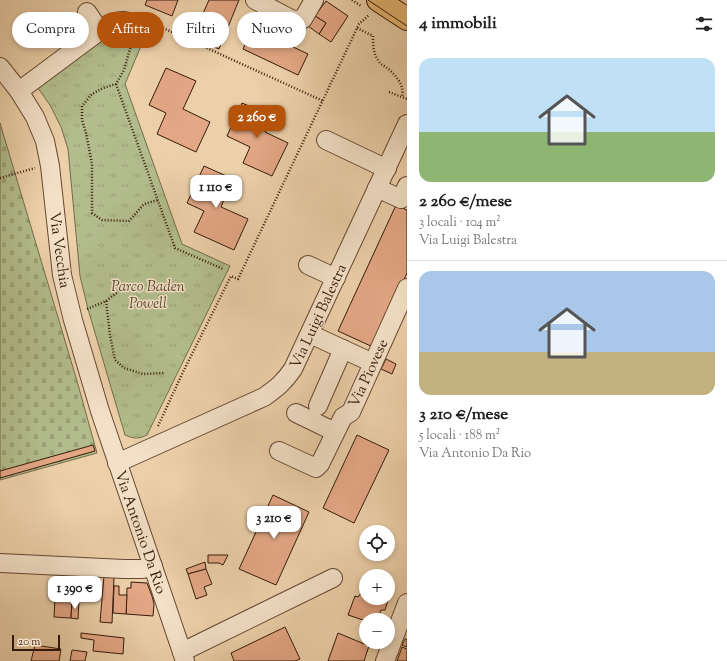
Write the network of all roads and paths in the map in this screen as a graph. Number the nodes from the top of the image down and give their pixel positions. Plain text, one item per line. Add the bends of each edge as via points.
1 (255, 0) edge
2 (314, 0) edge
3 (374, 7) edge
4 (89, 15) edge
5 (407, 19) edge
6 (97, 27) edge
7 (357, 28) junction
8 (97, 33) edge
9 (164, 40) edge
10 (138, 48) edge
11 (0, 67) edge
12 (116, 84) junction
13 (19, 90) junction
14 (389, 92) dead end
15 (402, 97) junction
16 (407, 99) edge
17 (323, 101) junction
18 (407, 124) edge
19 (326, 140) dead end
20 (39, 167) dead end
21 (387, 168) junction
22 (0, 178) edge
23 (377, 188) junction
24 (405, 195) edge
25 (158, 200) junction
26 (308, 265) dead end
27 (223, 269) dead end
28 (336, 278) junction
29 (128, 284) dead end
30 (407, 288) edge
31 (106, 300) junction
32 (83, 310) dead end
33 (310, 334) junction
34 (343, 349) junction
35 (373, 362) junction
36 (164, 373) dead end
37 (318, 406) dead end
38 (100, 411) joint
39 (296, 413) dead end
40 (156, 432) dead end
41 (335, 432) junction
42 (279, 451) dead end
43 (118, 463) junction
44 (0, 563) edge
45 (152, 566) junction
46 (333, 578) dead end
47 (407, 603) edge
48 (183, 656) edge
49 (385, 661) edge

1 - 2 street via 293,20 303,20
3 - 5 main road
3 - 7 path
4 - 6 street
7 - 15 path via 373,36 373,47 378,61 399,81
7 - 17 path
8 - 13 street
9 - 17 path
10 - 12 path
11 - 13 street, Via Vecchia
12 - 25 path
12 - 25 path via 92,94 82,106 82,120 92,164 92,213 102,220 129,221 144,204
13 - 38 street, Via Vecchia via 45,141 67,296
14 - 15 path
15 - 16 path
17 - 40 path via 238,279 231,276
18 - 21 street, Via Luigi Balestra
19 - 21 street
20 - 22 path
21 - 23 street, Via Luigi Balestra
23 - 24 street
23 - 28 street, Via Luigi Balestra
25 - 27 path via 175,248
26 - 28 street
28 - 33 street, Via Luigi Balestra
29 - 31 path
30 - 35 street, Via Piovese
31 - 32 path
31 - 36 path via 115,360 124,368 143,374
33 - 34 street
33 - 43 street, Via Luigi Balestra via 293,370 264,397
34 - 35 street
34 - 37 street
35 - 41 street, Via Piovese via 351,412 342,417
38 - 43 street, Via Antonio Da Rio
39 - 41 street
41 - 42 street, Via Piovese via 316,468
43 - 45 street, Via Antonio Da Rio
44 - 45 street via 124,569
45 - 48 street, Via Antonio Da Rio
46 - 48 street, Via Antonio Da Rio
47 - 49 street

